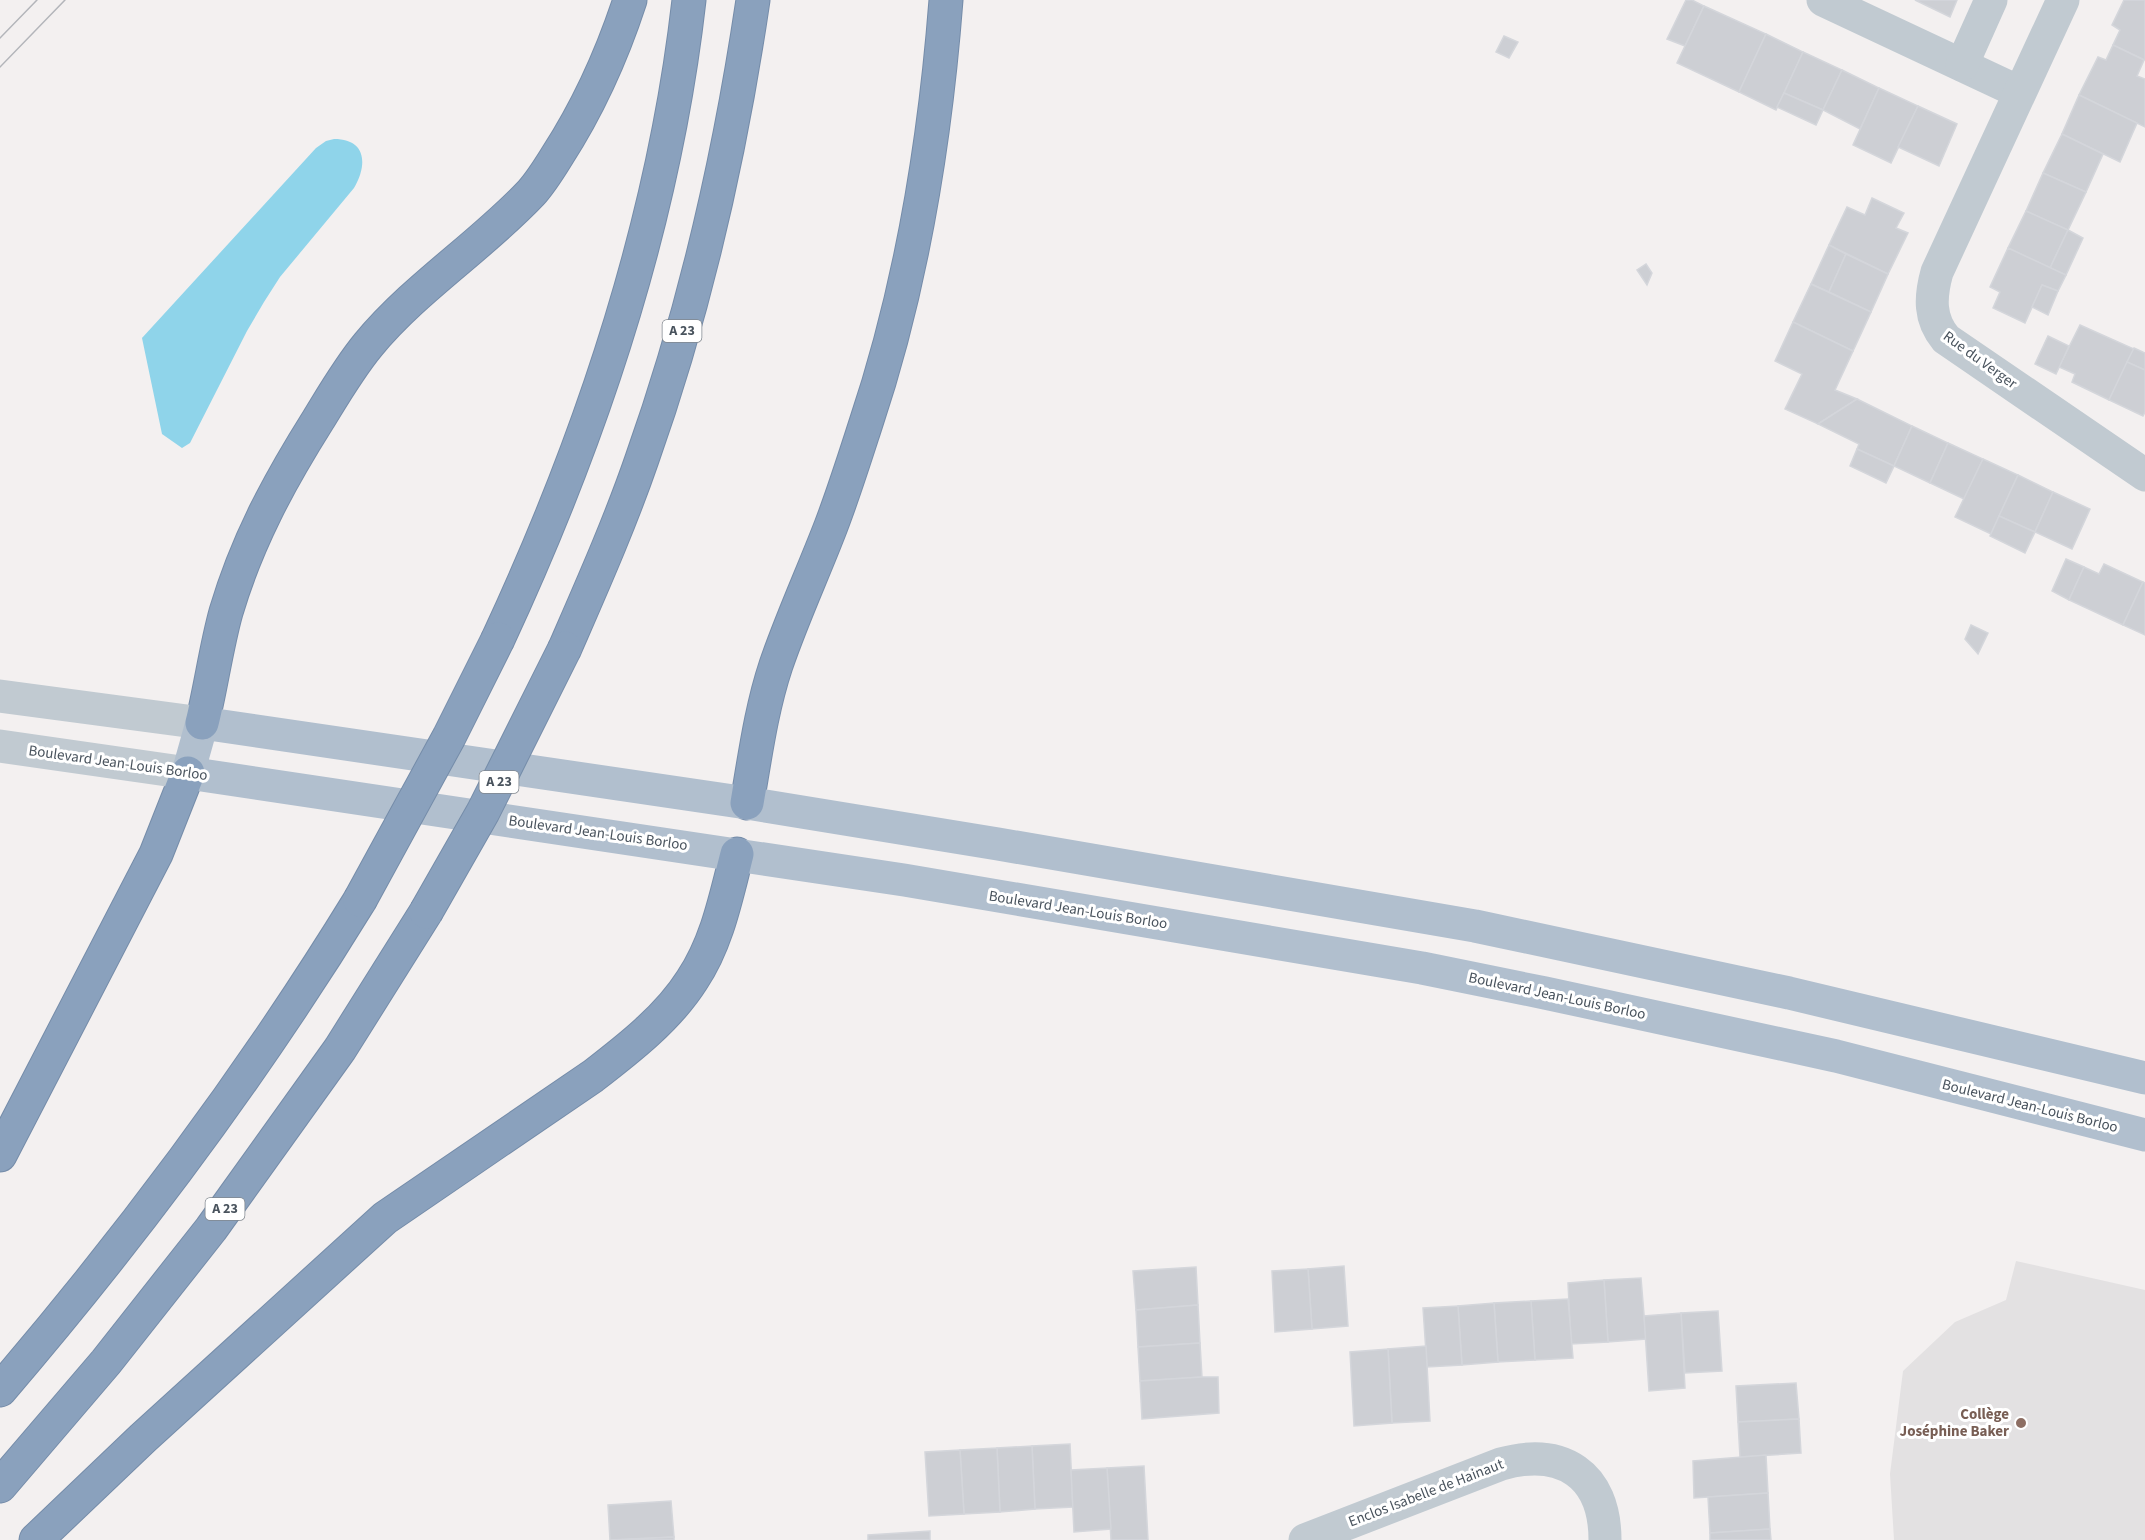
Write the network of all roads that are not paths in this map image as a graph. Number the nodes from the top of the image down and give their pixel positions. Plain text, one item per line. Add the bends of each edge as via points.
1 (630, 0) edge
2 (688, 0) edge
3 (753, 0) edge
4 (946, 0) edge
5 (1823, 0) edge
6 (1991, 0) edge
7 (2063, 0) edge
8 (1962, 66) junction
9 (2019, 92) junction
10 (2145, 475) edge
11 (0, 696) edge
12 (202, 723) junction
13 (0, 747) edge
14 (188, 773) junction
15 (747, 803) junction
16 (737, 854) junction
17 (2145, 1078) edge
18 (2145, 1135) edge
19 (0, 1155) edge
20 (0, 1390) edge
21 (0, 1486) edge
22 (36, 1540) edge
23 (1305, 1540) edge
24 (1605, 1540) edge

1 - 12 highway via 589,100 538,184 388,322 353,364 297,454 260,520 238,574
2 - 20 highway, bridge via 656,187 620,324 559,501 498,639 360,900 272,1037 131,1230
3 - 21 highway, A 23, bridge via 717,198 677,350 627,500 565,648 494,792 426,912 340,1049 211,1229 106,1362
4 - 15 highway via 930,153 912,254 867,421 775,667
5 - 8 street
6 - 8 street
7 - 9 street, Rue du Verger
8 - 9 street
9 - 10 street, Rue du Verger via 1937,272 1932,288 1932,316 1946,339
11 - 12 street
12 - 14 main road
12 - 15 main road
13 - 14 street, Boulevard Jean-Louis Borloo
14 - 16 main road, Boulevard Jean-Louis Borloo
14 - 19 highway via 156,854
15 - 16 main road
15 - 17 main road via 1475,926 1789,993
16 - 18 main road, Boulevard Jean-Louis Borloo via 1485,980 1836,1056
16 - 22 highway via 706,954 692,980 651,1027 593,1076 385,1218
23 - 24 street, Enclos Isabelle de Hainaut via 1501,1464 1535,1457 1572,1468 1584,1477 1601,1506

